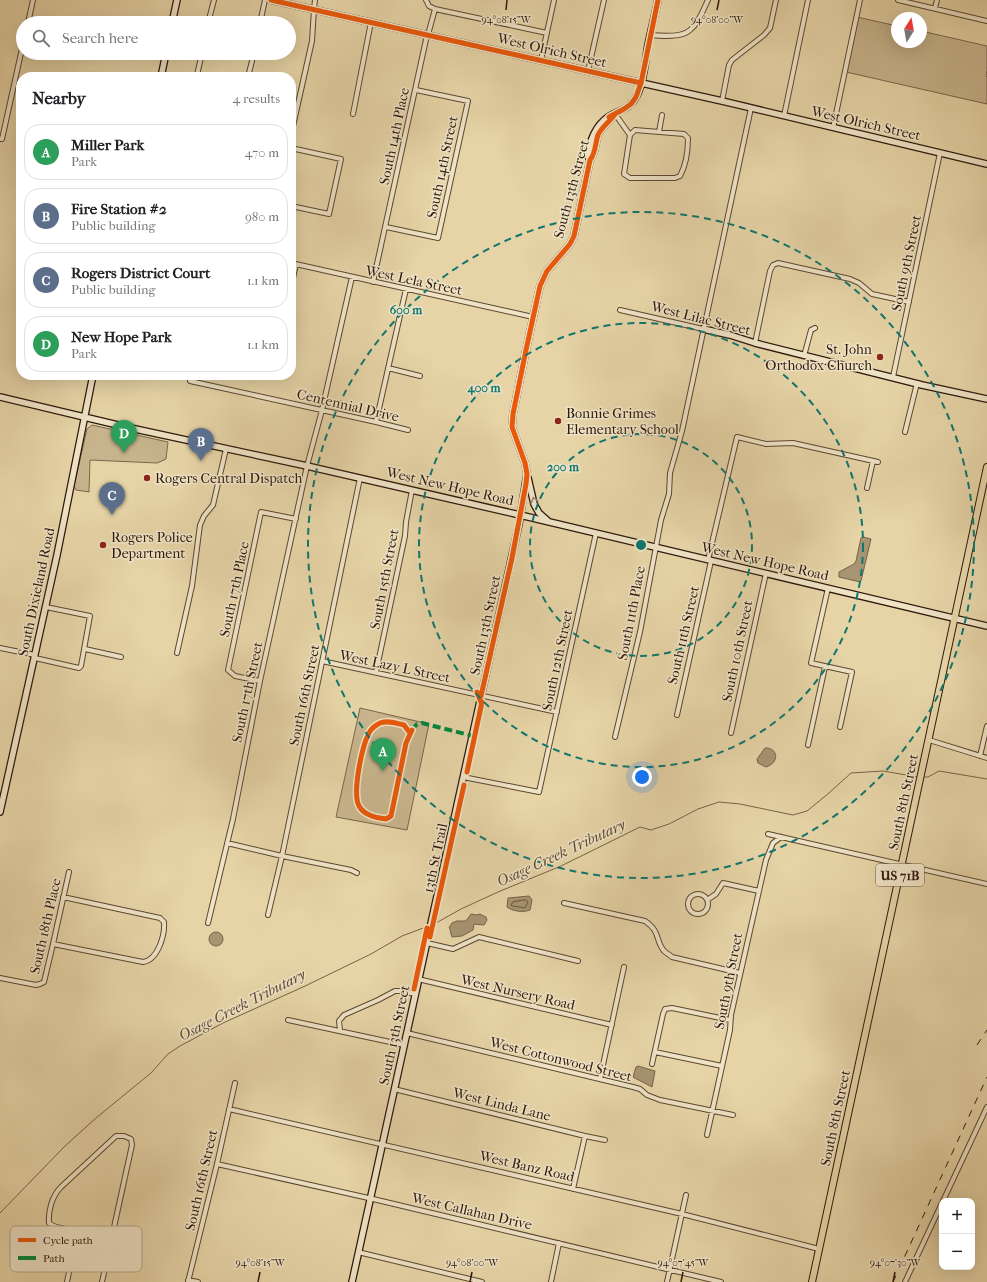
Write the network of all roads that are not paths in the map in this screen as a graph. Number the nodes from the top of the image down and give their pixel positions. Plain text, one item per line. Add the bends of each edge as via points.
1 (33, 0) edge
2 (177, 0) edge
3 (214, 0) edge
4 (265, 0) edge
5 (271, 0) edge
6 (315, 0) edge
7 (426, 0) edge
8 (554, 0) edge
9 (604, 0) edge
10 (658, 0) edge
11 (708, 0) edge
12 (776, 0) edge
13 (808, 0) edge
14 (860, 0) edge
15 (898, 0) edge
16 (937, 0) edge
17 (935, 8) junction
18 (314, 9) junction
19 (435, 9) junction
20 (30, 16) edge
21 (174, 16) edge
22 (210, 16) edge
23 (262, 16) edge
24 (987, 21) edge
25 (371, 22) junction
26 (547, 33) junction
27 (427, 35) junction
28 (650, 35) junction
29 (19, 60) edge
30 (165, 60) edge
31 (200, 60) edge
32 (252, 60) edge
33 (541, 60) junction
34 (588, 70) junction
35 (17, 72) edge
36 (162, 72) edge
37 (198, 72) edge
38 (249, 72) edge
39 (16, 74) edge
40 (641, 82) junction
41 (416, 90) junction
42 (722, 101) junction
43 (751, 108) junction
44 (296, 113) edge
45 (353, 114) dead end
46 (615, 114) junction
47 (662, 115) dead end
48 (784, 116) junction
49 (833, 128) junction
50 (659, 132) junction
51 (630, 135) junction
52 (1, 139) edge
53 (296, 149) edge
54 (940, 152) junction
55 (987, 164) edge
56 (296, 207) edge
57 (386, 227) junction
58 (296, 264) edge
59 (352, 277) junction
60 (373, 282) junction
61 (406, 289) junction
62 (909, 302) junction
63 (620, 310) dead end
64 (533, 317) junction
65 (815, 328) dead end
66 (703, 329) junction
67 (755, 343) junction
68 (804, 356) junction
69 (388, 368) junction
70 (420, 376) dead end
71 (893, 377) junction
72 (92, 380) edge
73 (190, 381) dead end
74 (917, 383) junction
75 (0, 397) edge
76 (987, 399) edge
77 (322, 410) junction
78 (84, 417) junction
79 (376, 422) junction
80 (408, 430) dead end
81 (905, 432) dead end
82 (226, 449) junction
83 (873, 461) junction
84 (878, 462) dead end
85 (307, 466) junction
86 (987, 467) edge
87 (527, 474) junction
88 (360, 478) junction
89 (867, 488) dead end
90 (412, 490) junction
91 (520, 515) junction
92 (296, 519) junction
93 (548, 521) junction
94 (596, 533) junction
95 (656, 547) junction
96 (709, 560) junction
97 (766, 573) junction
98 (828, 588) junction
99 (46, 606) junction
100 (955, 618) junction
101 (987, 626) edge
102 (0, 648) edge
103 (85, 649) junction
104 (177, 653) dead end
105 (35, 657) junction
106 (121, 657) dead end
107 (322, 661) junction
108 (825, 667) junction
109 (376, 672) junction
110 (260, 681) junction
111 (481, 696) junction
112 (557, 712) junction
113 (677, 715) dead end
114 (987, 726) edge
115 (840, 727) dead end
116 (731, 733) dead end
117 (615, 737) dead end
118 (928, 740) junction
119 (808, 745) dead end
120 (980, 756) junction
121 (987, 758) edge
122 (463, 777) junction
123 (0, 812) edge
124 (768, 834) dead end
125 (781, 837) junction
126 (227, 843) junction
127 (282, 856) junction
128 (902, 864) junction
129 (69, 872) dead end
130 (357, 873) dead end
131 (987, 884) edge
132 (759, 892) junction
133 (63, 896) junction
134 (708, 900) junction
135 (564, 902) dead end
136 (268, 915) dead end
137 (208, 923) dead end
138 (427, 943) junction
139 (54, 944) junction
140 (578, 961) dead end
141 (624, 967) dead end
142 (740, 973) junction
143 (0, 978) edge
144 (418, 980) junction
145 (415, 994) junction
146 (288, 1020) dead end
147 (730, 1020) junction
148 (612, 1025) junction
149 (340, 1030) junction
150 (406, 1033) junction
151 (404, 1045) junction
152 (655, 1052) junction
153 (652, 1064) dead end
154 (722, 1066) junction
155 (600, 1079) junction
156 (235, 1083) dead end
157 (394, 1089) junction
158 (987, 1107) edge
159 (229, 1109) junction
160 (712, 1111) junction
161 (733, 1115) dead end
162 (707, 1135) dead end
163 (586, 1136) junction
164 (605, 1140) dead end
165 (382, 1144) junction
166 (217, 1164) junction
167 (573, 1189) junction
168 (686, 1195) dead end
169 (370, 1198) junction
170 (945, 1198) edge
171 (939, 1210) edge
172 (682, 1214) junction
173 (52, 1226) edge
174 (114, 1226) edge
175 (560, 1243) junction
176 (819, 1249) junction
177 (358, 1252) junction
178 (670, 1270) junction
179 (69, 1272) edge
180 (104, 1272) edge
181 (188, 1281) edge
182 (67, 1282) edge
183 (102, 1282) edge
184 (198, 1282) edge
185 (352, 1282) edge
186 (482, 1282) edge
187 (551, 1282) edge
188 (667, 1282) edge
189 (721, 1282) edge
190 (812, 1282) edge
191 (905, 1282) edge

1 - 20 street
2 - 21 street
3 - 22 street
4 - 23 street
5 - 18 street, West Olrich Street
6 - 18 street
7 - 19 street via 429,6
8 - 26 street
9 - 34 street
10 - 28 street, South 13th Street
11 - 28 street via 689,32 668,36
12 - 42 street via 770,28 729,64
13 - 48 street
14 - 49 street
15 - 17 street
16 - 17 street
17 - 24 street
18 - 25 street, West Olrich Street
18 - 44 street via 312,41
19 - 26 street
19 - 27 street, South 14th Place
25 - 27 street, West Olrich Street
25 - 45 street
26 - 33 street
27 - 33 street, West Olrich Street
27 - 41 street, South 14th Place
28 - 40 street, South 13th Street
29 - 35 street
30 - 36 street
31 - 37 street
32 - 38 street
33 - 34 street, West Olrich Street
34 - 40 street, West Olrich Street
39 - 52 street
40 - 42 street, West Olrich Street
40 - 46 street, South 13th Street via 631,104
41 - 57 street, South 14th Place
41 - 57 street, South 14th Street via 468,101 438,238
42 - 43 street, West Olrich Street
43 - 48 street, West Olrich Street
43 - 66 street, South 11th Place
46 - 51 street
46 - 64 street, South 13th Street via 600,124 592,137 587,154 590,160 574,236 543,278
47 - 50 street
48 - 49 street, West Olrich Street
49 - 54 street, West Olrich Street
50 - 51 street via 636,130
50 - 51 street via 684,134 688,138 680,176 630,178 624,174
53 - 56 street via 341,159 329,214
54 - 55 street, West Olrich Street
54 - 62 street, South 9th Street
57 - 60 street, South 14th Place
58 - 59 street, West Lela Street
59 - 60 street, West Lela Street
59 - 77 street
60 - 61 street, West Lela Street
61 - 64 street, West Lela Street
61 - 69 street
62 - 67 street via 872,294 850,279 778,263 770,271
62 - 71 street, South 9th Street
63 - 66 street, West Lilac Street
64 - 87 street, South 13th Street via 512,427
65 - 68 street via 811,330
66 - 67 street, West Lilac Street
66 - 95 street, South 11th Place
67 - 68 street, West Lilac Street
68 - 71 street, West Lilac Street
69 - 70 street
69 - 79 street
71 - 74 street, West Lilac Street
72 - 78 street, South Dixieland Road
73 - 77 street, Centennial Drive
74 - 76 street, West Lilac Street
74 - 81 street
75 - 78 street, West New Hope Road
77 - 79 street, Centennial Drive
77 - 85 street
78 - 82 street, West New Hope Road
78 - 99 street, South Dixieland Road
79 - 80 street, Centennial Drive
82 - 85 street, West New Hope Road
82 - 104 street via 213,505 200,525 192,586
83 - 84 street
83 - 89 street
83 - 96 street, South 11th Street via 793,443 766,444 737,437
85 - 88 street, West New Hope Road
85 - 92 street, South 17th Street
86 - 100 main road, South 8th Street / US 71B
87 - 91 street, South 13th Street
93 -> 87 street via 535,507
88 - 90 street, West New Hope Road
88 - 107 street, South 16th Street
90 - 91 street, West New Hope Road
90 - 109 street, South 15th Street via 405,536
91 - 93 street, West New Hope Road
91 - 111 street, South 13th Street
92 - 110 street, South 17th Street
92 - 110 street, South 17th Place via 261,512 228,670 235,676
93 - 94 street, West New Hope Road
94 - 95 street, West New Hope Road
94 - 112 street, South 12th Street
95 - 96 street, West New Hope Road
95 - 117 street, South 11th Place via 640,632
96 - 97 street, West New Hope Road
96 - 113 street, South 11th Street
97 - 98 street, West New Hope Road
97 - 116 street, South 10th Street
98 - 100 street, West New Hope Road
98 - 108 street via 811,663
99 - 103 street via 90,616
99 - 105 street, South Dixieland Road
100 - 101 street, West New Hope Road
100 - 118 main road, South 8th Street / US 71B
102 - 105 street
103 - 105 street via 79,668
103 - 106 street
105 - 123 street, South Dixieland Road
107 - 109 street, West Lazy L Street
107 - 127 street, South 16th Street
108 - 115 street via 852,672
108 - 119 street
109 - 111 street, West Lazy L Street
110 - 126 street, South 17th Street
111 - 112 street, West Lazy L Street
111 - 122 street, South 13th Street
112 - 122 street, South 12th Street via 539,792
114 - 120 street
118 - 120 street
118 - 128 main road, South 8th Street / US 71B
120 - 121 street
122 - 138 street, South 13th Street
124 - 125 street
125 - 128 street
125 - 132 street, South 9th Street via 773,843 766,860
126 - 127 street
126 - 137 street, South 17th Street
127 - 130 street
127 - 136 street, South 16th Street
128 - 131 street
128 - 176 main road, South 8th Street / US 71B
129 - 133 street, South 18th Place
132 - 134 street via 723,882 716,894
132 - 142 street, South 9th Street
133 - 139 street, South 18th Place
133 - 139 street via 160,918 164,922 163,931 158,951 147,962
134 - 134 street via 700,894 694,894 689,900 689,909 694,914 703,913 708,908
135 - 142 street via 645,921 656,932 664,951 672,957
138 - 140 street via 453,949 479,937
138 - 144 street, South 13th Street
139 - 143 street, South 18th Place via 45,979 40,984
141 - 148 street
142 - 147 street, South 9th Street
144 - 145 street, South 13th Street
144 - 148 street, West Nursery Road
145 - 149 street via 395,991 344,1015 339,1022
145 - 150 street, South 13th Street
146 - 149 street
147 - 152 street via 672,1008 665,1009
147 - 154 street, South 9th Street
148 - 155 street
149 - 151 street
150 - 151 street, South 13th Street
150 - 155 street, West Cottonwood Street
151 - 157 street, South 13th Street
152 - 153 street
152 - 154 street
154 - 160 street, South 9th Street
155 - 160 street, West Cottonwood Street via 640,1089 660,1100
156 - 159 street, South 16th Street
157 - 163 street, West Linda Lane
157 - 165 street, South 13th Street
158 - 170 street
159 - 165 street, West Banz Road
159 - 166 street, South 16th Street
160 - 161 street, West Cottonwood Street
160 - 162 street, South 9th Street
163 - 164 street, West Linda Lane
163 - 167 street
165 - 167 street, West Banz Road
165 - 169 street, South 13th Street
166 - 169 street, West Callahan Drive
166 - 181 street, South 16th Street
167 - 172 street, West Banz Road
168 - 172 street
169 - 175 street, West Callahan Drive
169 - 177 street, South 13th Street
171 - 191 street
172 - 176 street, West Banz Road
172 - 178 street
173 - 174 street via 48,1218 56,1192 116,1136 124,1136 131,1139 132,1145
175 - 178 street, West Callahan Drive
175 - 187 street
176 - 190 main road, South 8th Street / US 71B
177 - 185 street, South 13th Street
177 - 186 street
178 - 188 street
178 - 189 street, West Callahan Drive
179 - 182 street
180 - 183 street
181 - 184 street

